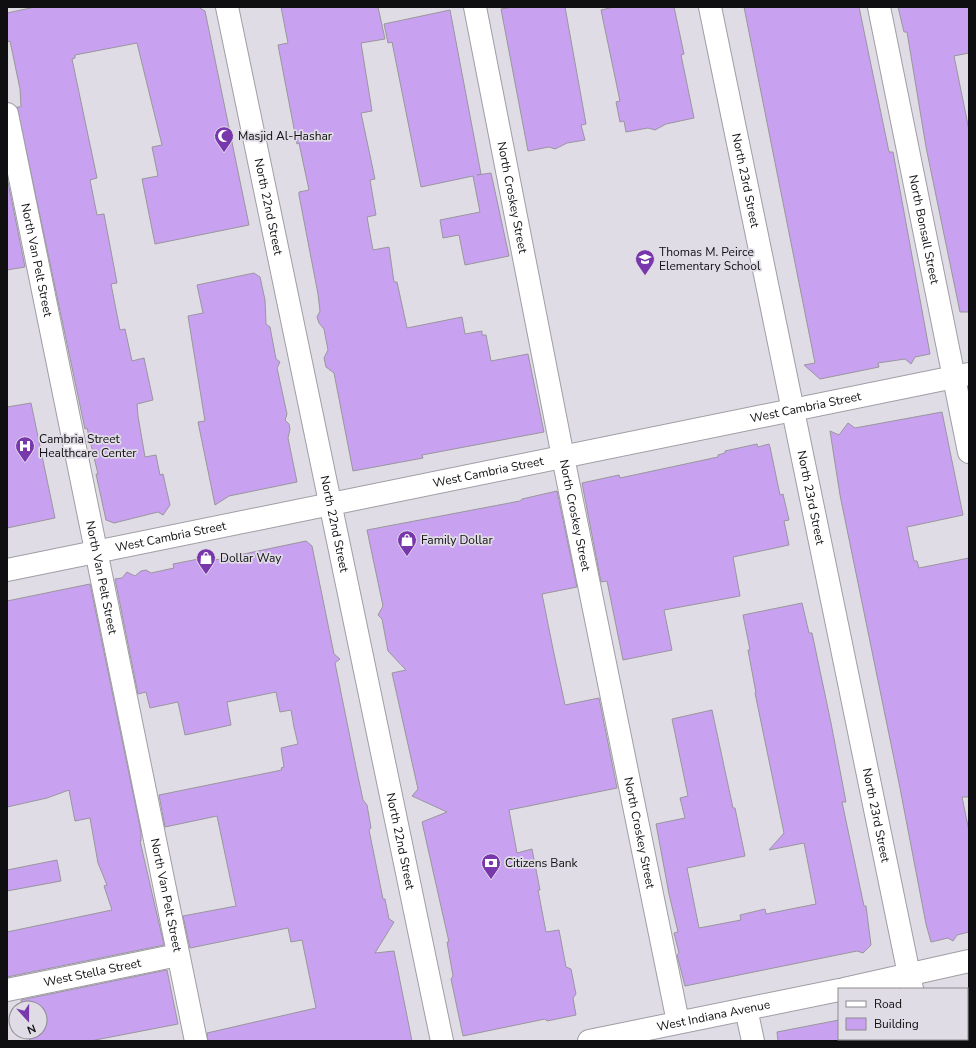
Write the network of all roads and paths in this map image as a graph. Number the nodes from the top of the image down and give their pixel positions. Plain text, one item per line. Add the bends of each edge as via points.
1 (227, 7) edge
2 (475, 7) edge
3 (710, 7) edge
4 (879, 7) edge
5 (7, 114) edge
6 (962, 376) edge
7 (793, 410) junction
8 (969, 452) edge
9 (563, 457) junction
10 (329, 504) junction
11 (96, 552) junction
12 (7, 570) edge
13 (178, 956) junction
14 (969, 961) edge
15 (911, 982) edge
16 (854, 988) edge
17 (7, 990) edge
18 (838, 990) edge
19 (746, 1009) junction
20 (678, 1022) junction
21 (610, 1039) edge
22 (196, 1041) edge
23 (442, 1041) edge
24 (588, 1041) edge
25 (753, 1041) edge

1 - 10 street, North 22nd Street
2 - 9 street, North Croskey Street
3 - 7 street, North 23rd Street
4 - 6 street, North Bonsall Street
5 - 11 street, North Van Pelt Street
6 - 7 street, West Cambria Street
6 - 8 street, North Bonsall Street
7 - 9 street, West Cambria Street
7 - 15 street, North 23rd Street
9 - 10 street, West Cambria Street
9 - 20 street, North Croskey Street
10 - 11 street, West Cambria Street
10 - 23 street, North 22nd Street
11 - 12 street, West Cambria Street
11 - 13 street, North Van Pelt Street
13 - 17 street, West Stella Street
13 - 22 street, North Van Pelt Street
14 - 15 street
15 - 16 street
18 - 19 street, West Indiana Avenue
19 - 20 street, West Indiana Avenue
19 - 25 street
20 - 21 street, West Indiana Avenue
21 - 24 street, West Indiana Avenue

